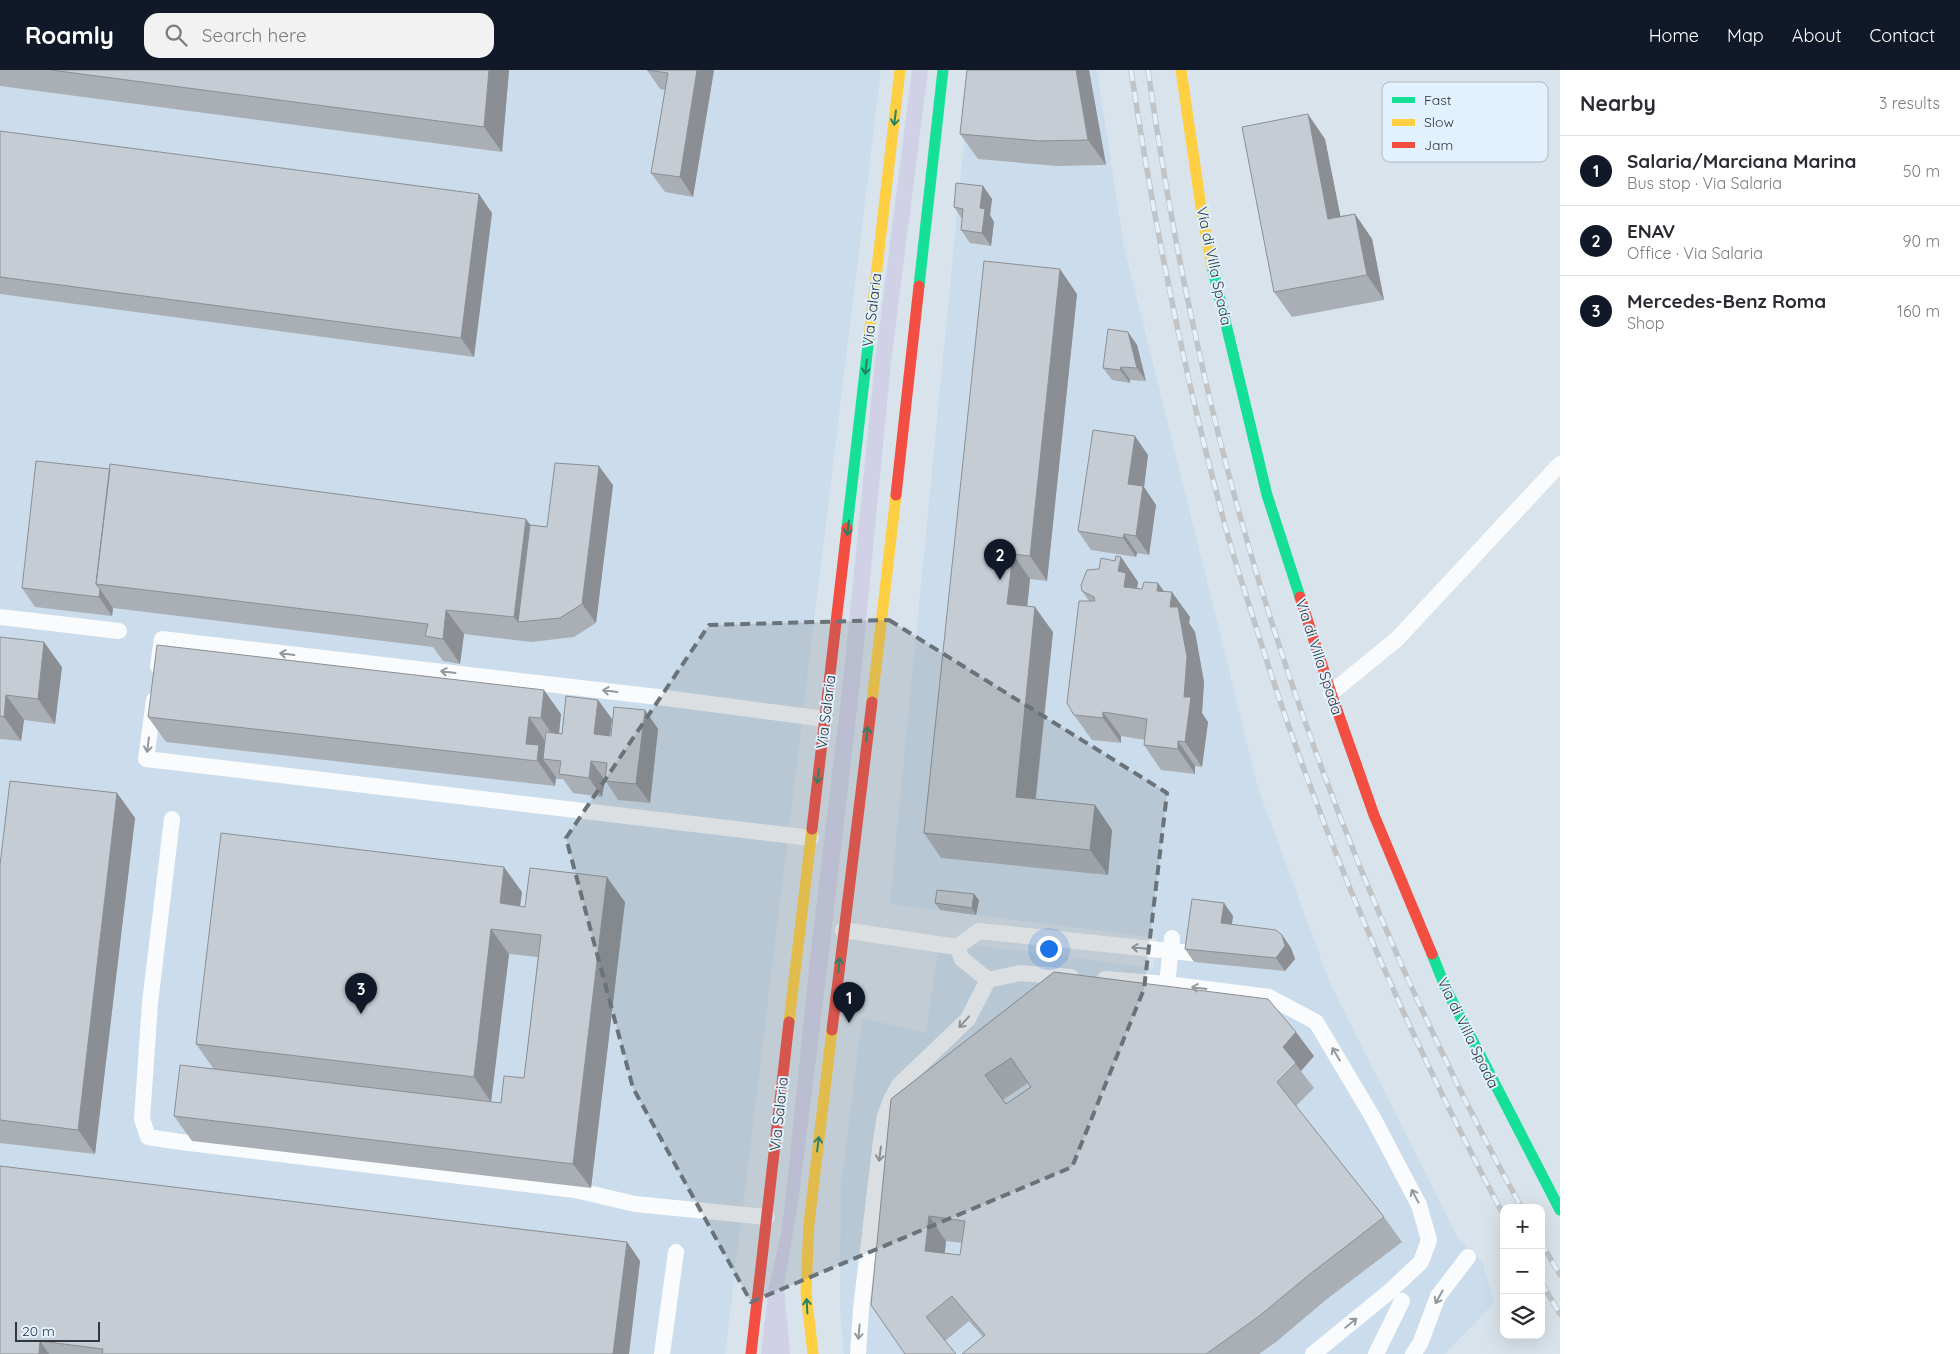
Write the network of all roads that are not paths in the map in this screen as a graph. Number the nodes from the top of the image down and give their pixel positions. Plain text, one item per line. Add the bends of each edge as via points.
1 (900, 70) edge
2 (943, 70) edge
3 (1181, 70) edge
4 (1560, 464) edge
5 (0, 617) edge
6 (119, 631) dead end
7 (1331, 693) junction
8 (825, 719) junction
9 (172, 819) dead end
10 (811, 838) junction
11 (843, 930) junction
12 (1172, 938) dead end
13 (957, 947) junction
14 (1225, 957) edge
15 (988, 980) junction
16 (1167, 984) junction
17 (1560, 1210) edge
18 (767, 1217) junction
19 (676, 1252) dead end
20 (1468, 1258) dead end
21 (1402, 1301) dead end
22 (662, 1354) edge
23 (751, 1354) edge
24 (813, 1354) edge
25 (858, 1354) edge
26 (1313, 1354) edge
27 (1376, 1354) edge
28 (1413, 1354) edge

1 -> 8 main road, Via Salaria
11 -> 2 main road
3 - 7 main road, Via di Villa Spada via 1213,272 1267,495
4 - 7 lane via 1397,639
5 - 6 lane
7 - 17 main road, Via di Villa Spada via 1374,815 1446,989
8 -> 10 main road, Via Salaria
8 -> 10 lane via 658,696 162,639 146,759
9 - 18 lane via 150,1003 142,1119 148,1137 574,1190 635,1204
10 - 18 main road, Via Salaria
11 - 13 lane
24 -> 11 main road via 806,1293 810,1223
12 - 16 lane
14 -> 13 lane via 979,931
13 - 15 lane via 962,960
15 - 16 lane via 1020,973
15 -> 25 lane via 968,1019 899,1085 885,1116
26 -> 16 lane via 1421,1262 1429,1240 1419,1205 1372,1116 1316,1022 1269,997
18 - 23 main road, Via Salaria
19 - 22 lane
20 -> 28 lane via 1438,1296
21 - 27 lane

